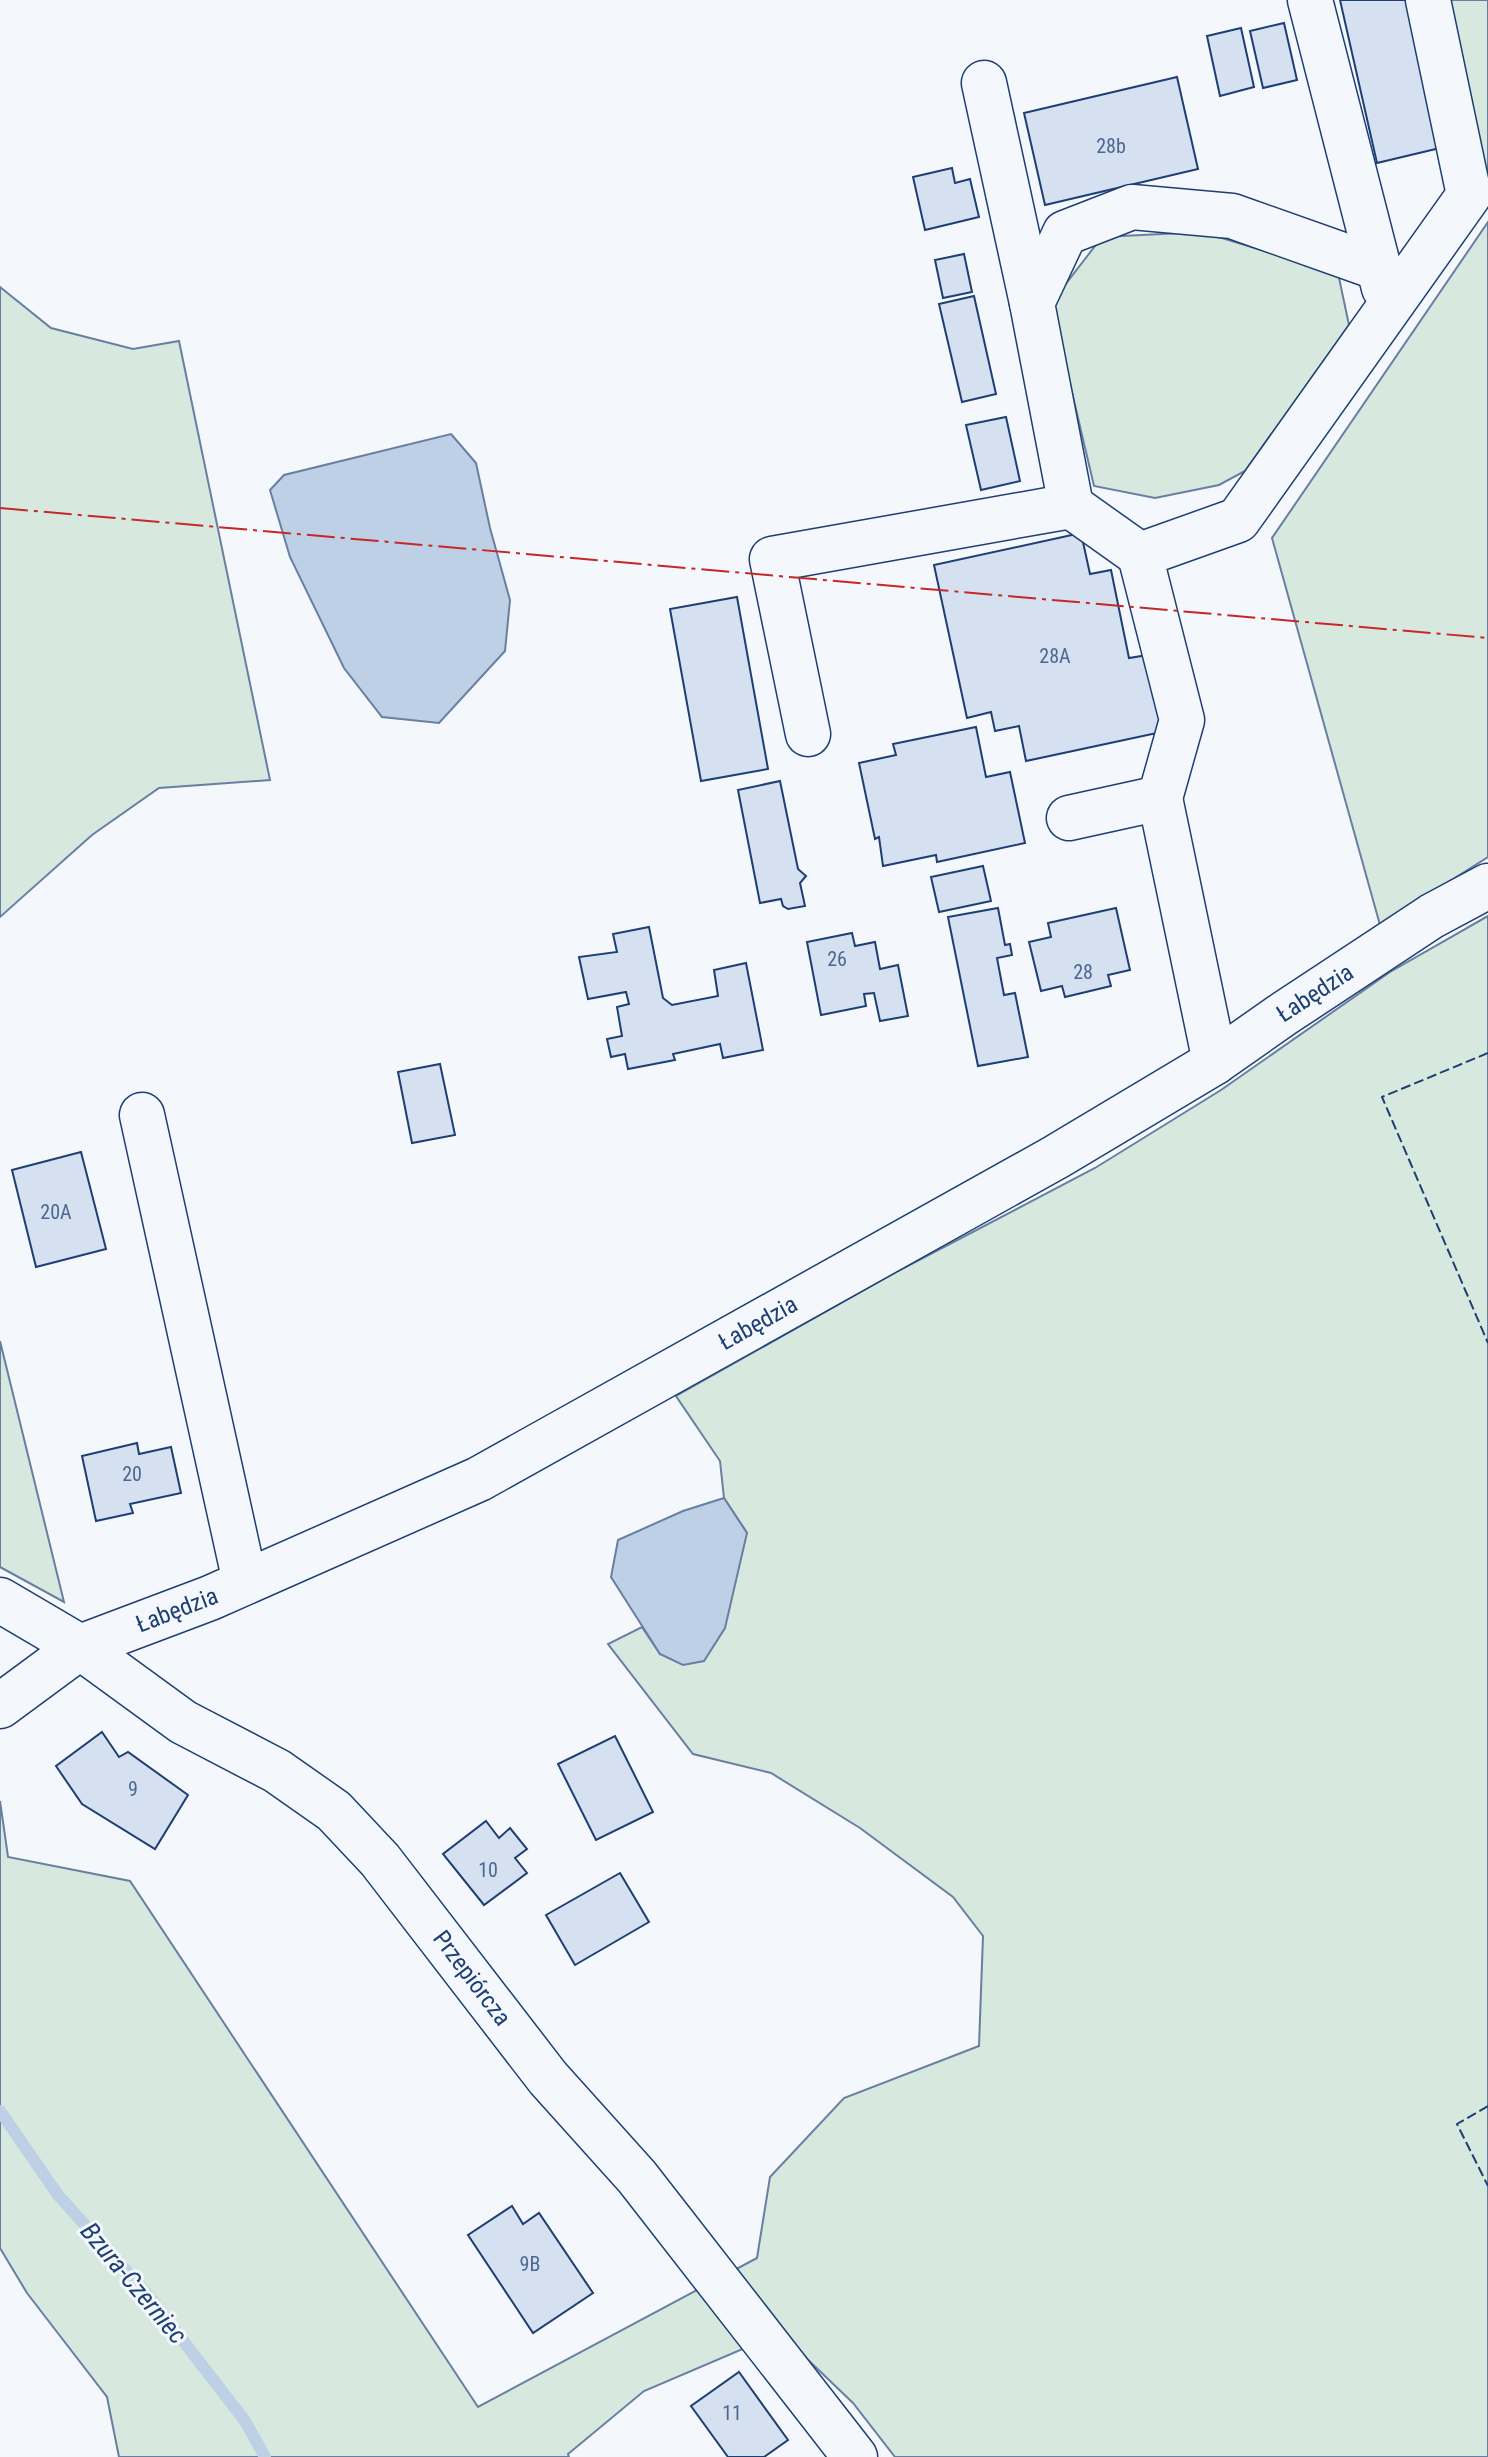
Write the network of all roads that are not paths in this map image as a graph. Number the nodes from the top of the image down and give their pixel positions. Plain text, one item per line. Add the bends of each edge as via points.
1 (1310, 0) edge
2 (1428, 0) edge
3 (984, 83) dead end
4 (1384, 288) junction
5 (1032, 303) junction
6 (1071, 506) junction
7 (1140, 555) junction
8 (808, 734) dead end
9 (1160, 798) junction
10 (1069, 818) dead end
11 (1488, 886) edge
12 (1215, 1062) junction
13 (142, 1115) dead end
14 (245, 1582) junction
15 (0, 1600) edge
16 (80, 1647) junction
17 (0, 1706) edge
18 (855, 2457) edge

1 - 4 street
2 - 4 street via 1469,195
3 - 5 street
4 - 5 street via 1232,216 1132,207 1065,233
4 - 7 street via 1238,520
5 - 6 street
6 - 7 street
6 - 8 street via 772,559
7 - 9 street via 1182,720
9 - 10 street
9 - 12 street
11 - 12 street, Łabędzia via 1432,916
12 - 14 street, Łabędzia via 1056,1157 479,1479
13 - 14 street
14 - 16 street, Łabędzia
15 - 16 street, Przepiórcza
16 - 17 street, Łabędzia
16 - 18 street, Przepiórcza via 183,1722 277,1771 334,1811 380,1860 548,2078 637,2177

